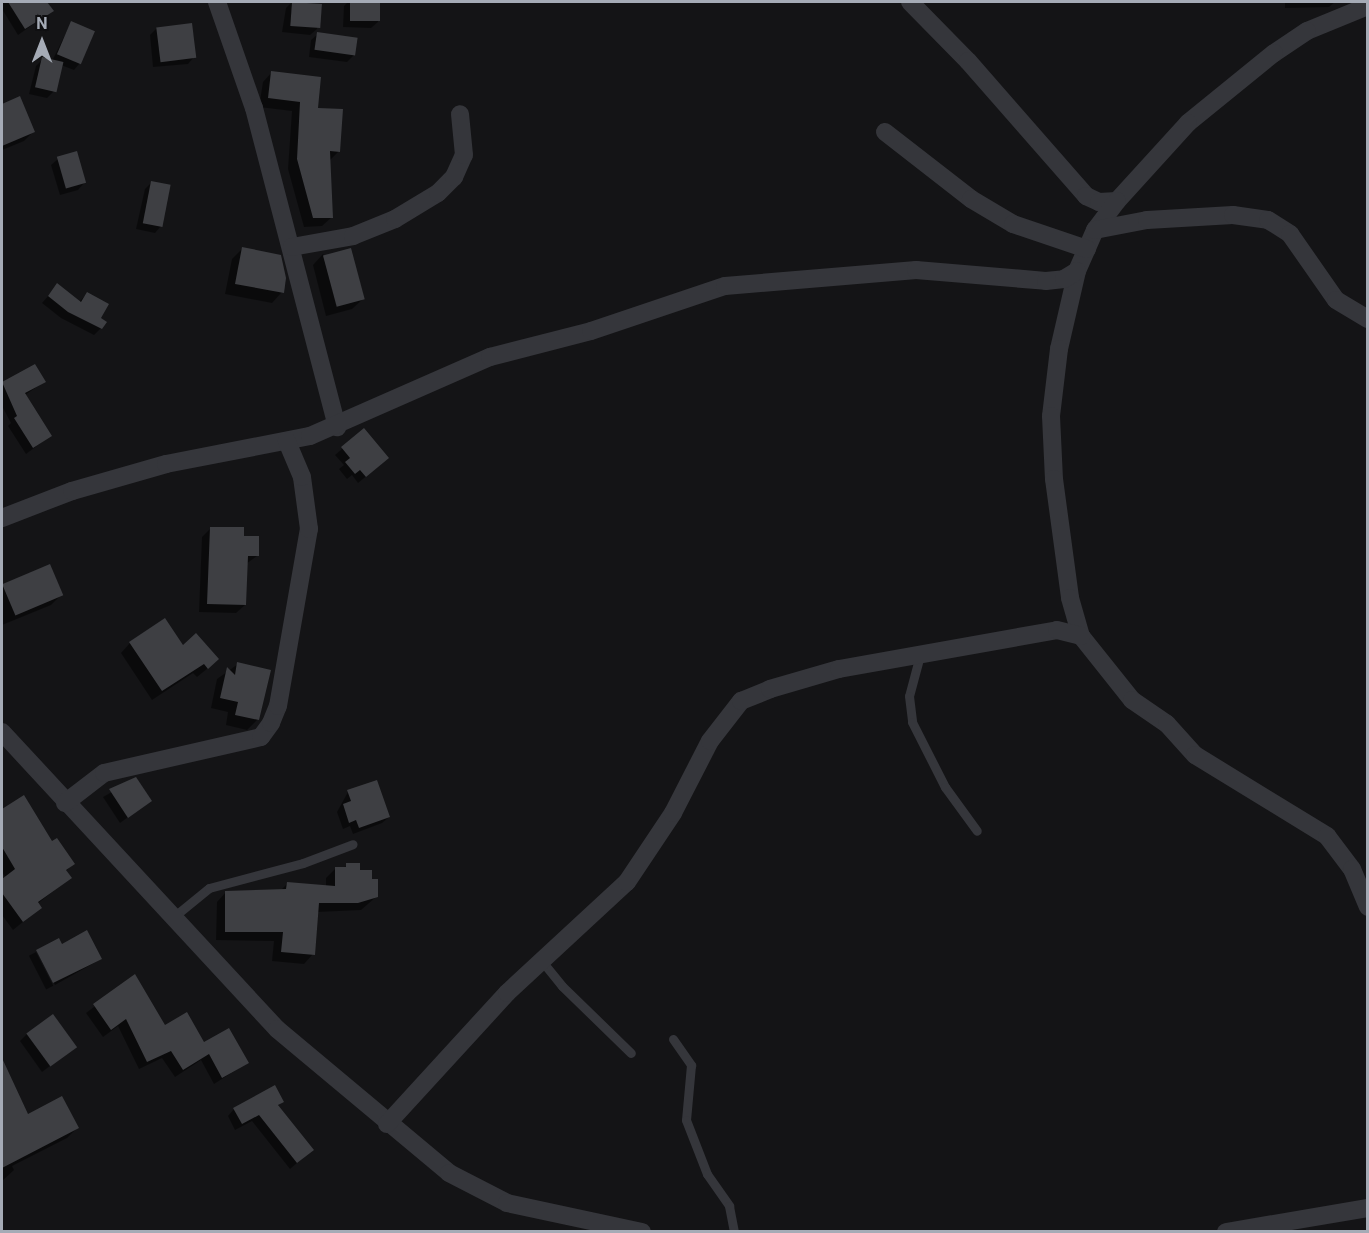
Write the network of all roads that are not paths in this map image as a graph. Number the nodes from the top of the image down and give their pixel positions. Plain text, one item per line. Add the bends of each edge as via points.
1 (217, 2) edge
2 (910, 2) edge
3 (1368, 6) edge
4 (460, 114) dead end
5 (885, 132) dead end
6 (1117, 201) junction
7 (1095, 230) junction
8 (292, 247) junction
9 (1087, 249) junction
10 (1077, 271) junction
11 (1368, 319) edge
12 (337, 427) junction
13 (287, 441) junction
14 (2, 518) edge
15 (1081, 636) junction
16 (920, 655) junction
17 (2, 732) edge
18 (65, 803) junction
19 (977, 831) dead end
20 (353, 844) dead end
21 (1368, 907) edge
22 (171, 919) junction
23 (542, 960) junction
24 (673, 1039) dead end
25 (631, 1053) dead end
26 (387, 1124) junction
27 (1368, 1208) edge
28 (642, 1232) edge
29 (734, 1232) edge
30 (1226, 1232) edge

1 - 8 street via 254,108
2 - 6 street via 975,68 1086,196 1099,202
3 - 6 street via 1307,31 1274,53 1188,123
4 - 8 street via 464,155 454,177 438,193 395,219 353,236
5 - 9 street via 971,199 1013,224
6 - 7 street
7 - 9 street
7 - 11 street via 1147,220 1233,215 1268,220 1290,234 1336,300
8 - 12 street
9 - 10 street
10 - 12 street via 1064,279 1046,281 916,270 725,286 591,331 490,357
10 - 15 street via 1059,349 1050,416 1053,479 1070,598
12 - 13 street
13 - 14 street via 166,464 72,491
13 - 18 street via 302,477 309,529 272,723 261,737 104,773
15 - 16 street via 1058,630
15 - 21 street via 1132,700 1167,724 1195,755 1327,836 1352,869
16 - 19 lane via 909,696 912,722 945,787
16 - 23 street via 840,669 741,701 710,741 673,813 627,882
17 - 18 street
18 - 22 street
20 - 22 lane via 303,863 209,888
22 - 26 street via 277,1029
23 - 25 lane via 562,986
23 - 26 street
24 - 29 lane via 691,1065 686,1120 707,1174 729,1206
26 - 28 street via 449,1173 507,1203
27 - 30 street

